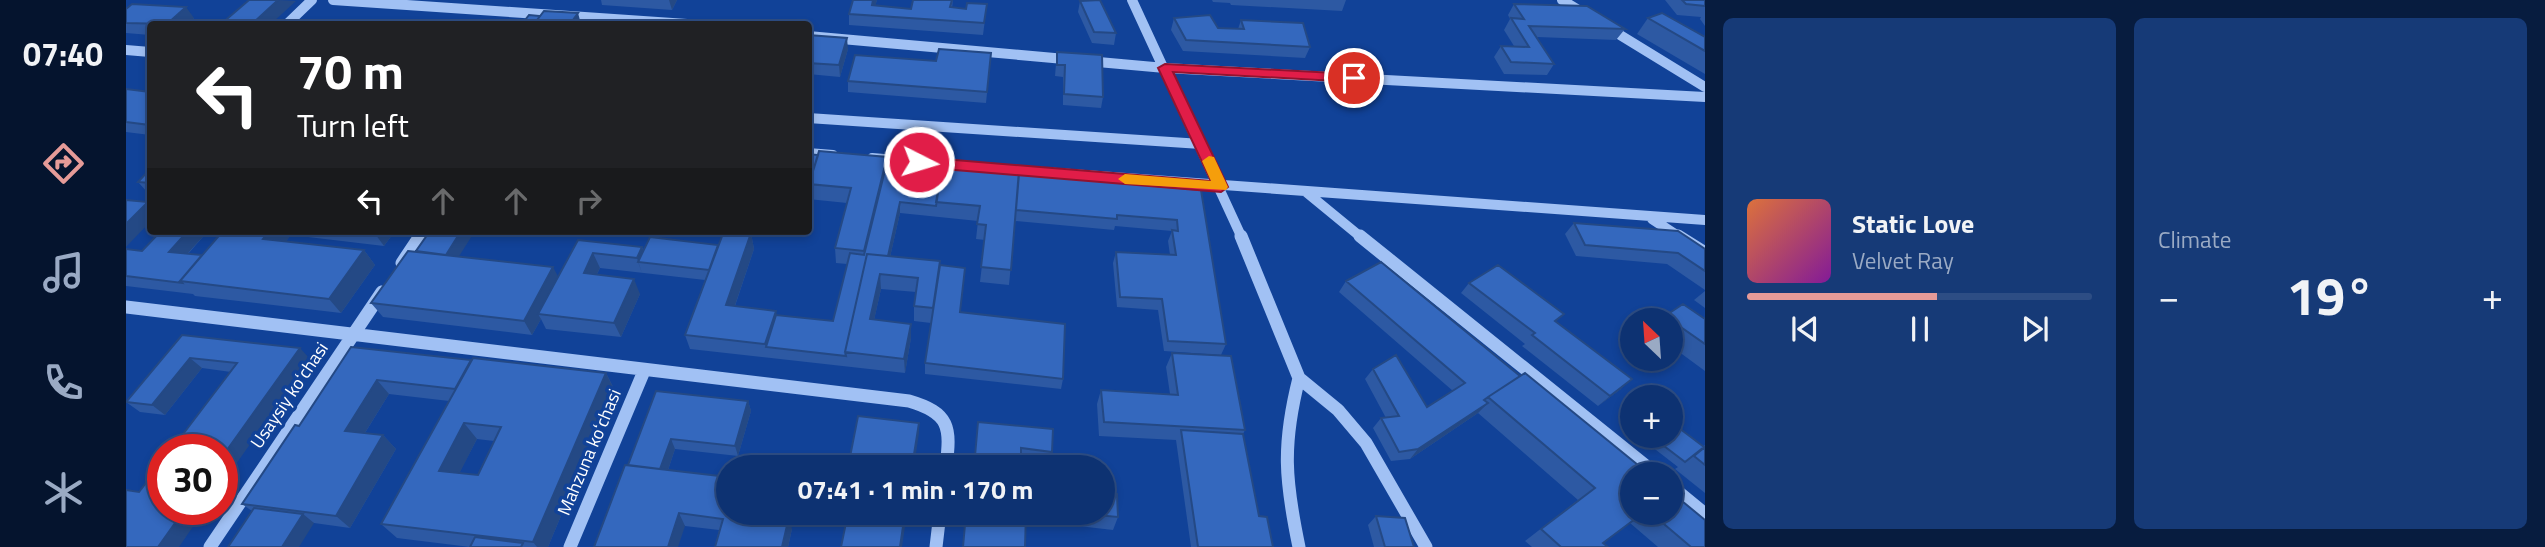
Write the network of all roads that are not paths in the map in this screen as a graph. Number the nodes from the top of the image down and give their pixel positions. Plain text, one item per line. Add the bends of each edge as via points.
1 (312, 0) edge
2 (333, 0) edge
3 (1132, 0) edge
4 (1562, 0) edge
5 (290, 21) edge
6 (624, 21) edge
7 (812, 36) edge
8 (126, 50) edge
9 (147, 52) edge
10 (1165, 68) junction
11 (1705, 87) edge
12 (1705, 97) edge
13 (812, 118) edge
14 (1201, 144) junction
15 (812, 153) edge
16 (850, 156) edge
17 (863, 157) edge
18 (1221, 187) junction
19 (1306, 191) junction
20 (1648, 216) junction
21 (1705, 220) edge
22 (420, 235) edge
23 (1705, 253) edge
24 (126, 307) edge
25 (353, 335) junction
26 (644, 371) junction
27 (1298, 378) junction
28 (948, 455) edge
29 (1641, 462) edge
30 (1683, 496) edge
31 (1705, 514) edge
32 (939, 525) edge
33 (209, 547) edge
34 (570, 547) edge
35 (936, 547) edge
36 (1299, 547) edge
37 (1426, 547) edge

1 - 5 street
2 - 6 street
3 - 10 street
4 - 11 street
7 - 10 street
8 - 9 street
10 - 12 street
10 - 14 street
13 - 14 street
14 - 18 street
15 - 16 street
17 - 18 street
18 - 19 street
18 - 27 street
19 - 20 street
19 - 29 street
20 - 21 street
20 - 23 street
22 - 25 street
24 - 25 street
25 - 26 street
25 - 33 street, Usaysiy koʻchasi
26 - 28 street via 928,406 948,423
26 - 34 street, Mahzuna koʻchasi
27 - 36 street via 1288,421 1286,484
27 - 37 street via 1338,410 1366,443
30 - 31 street
32 - 35 street

